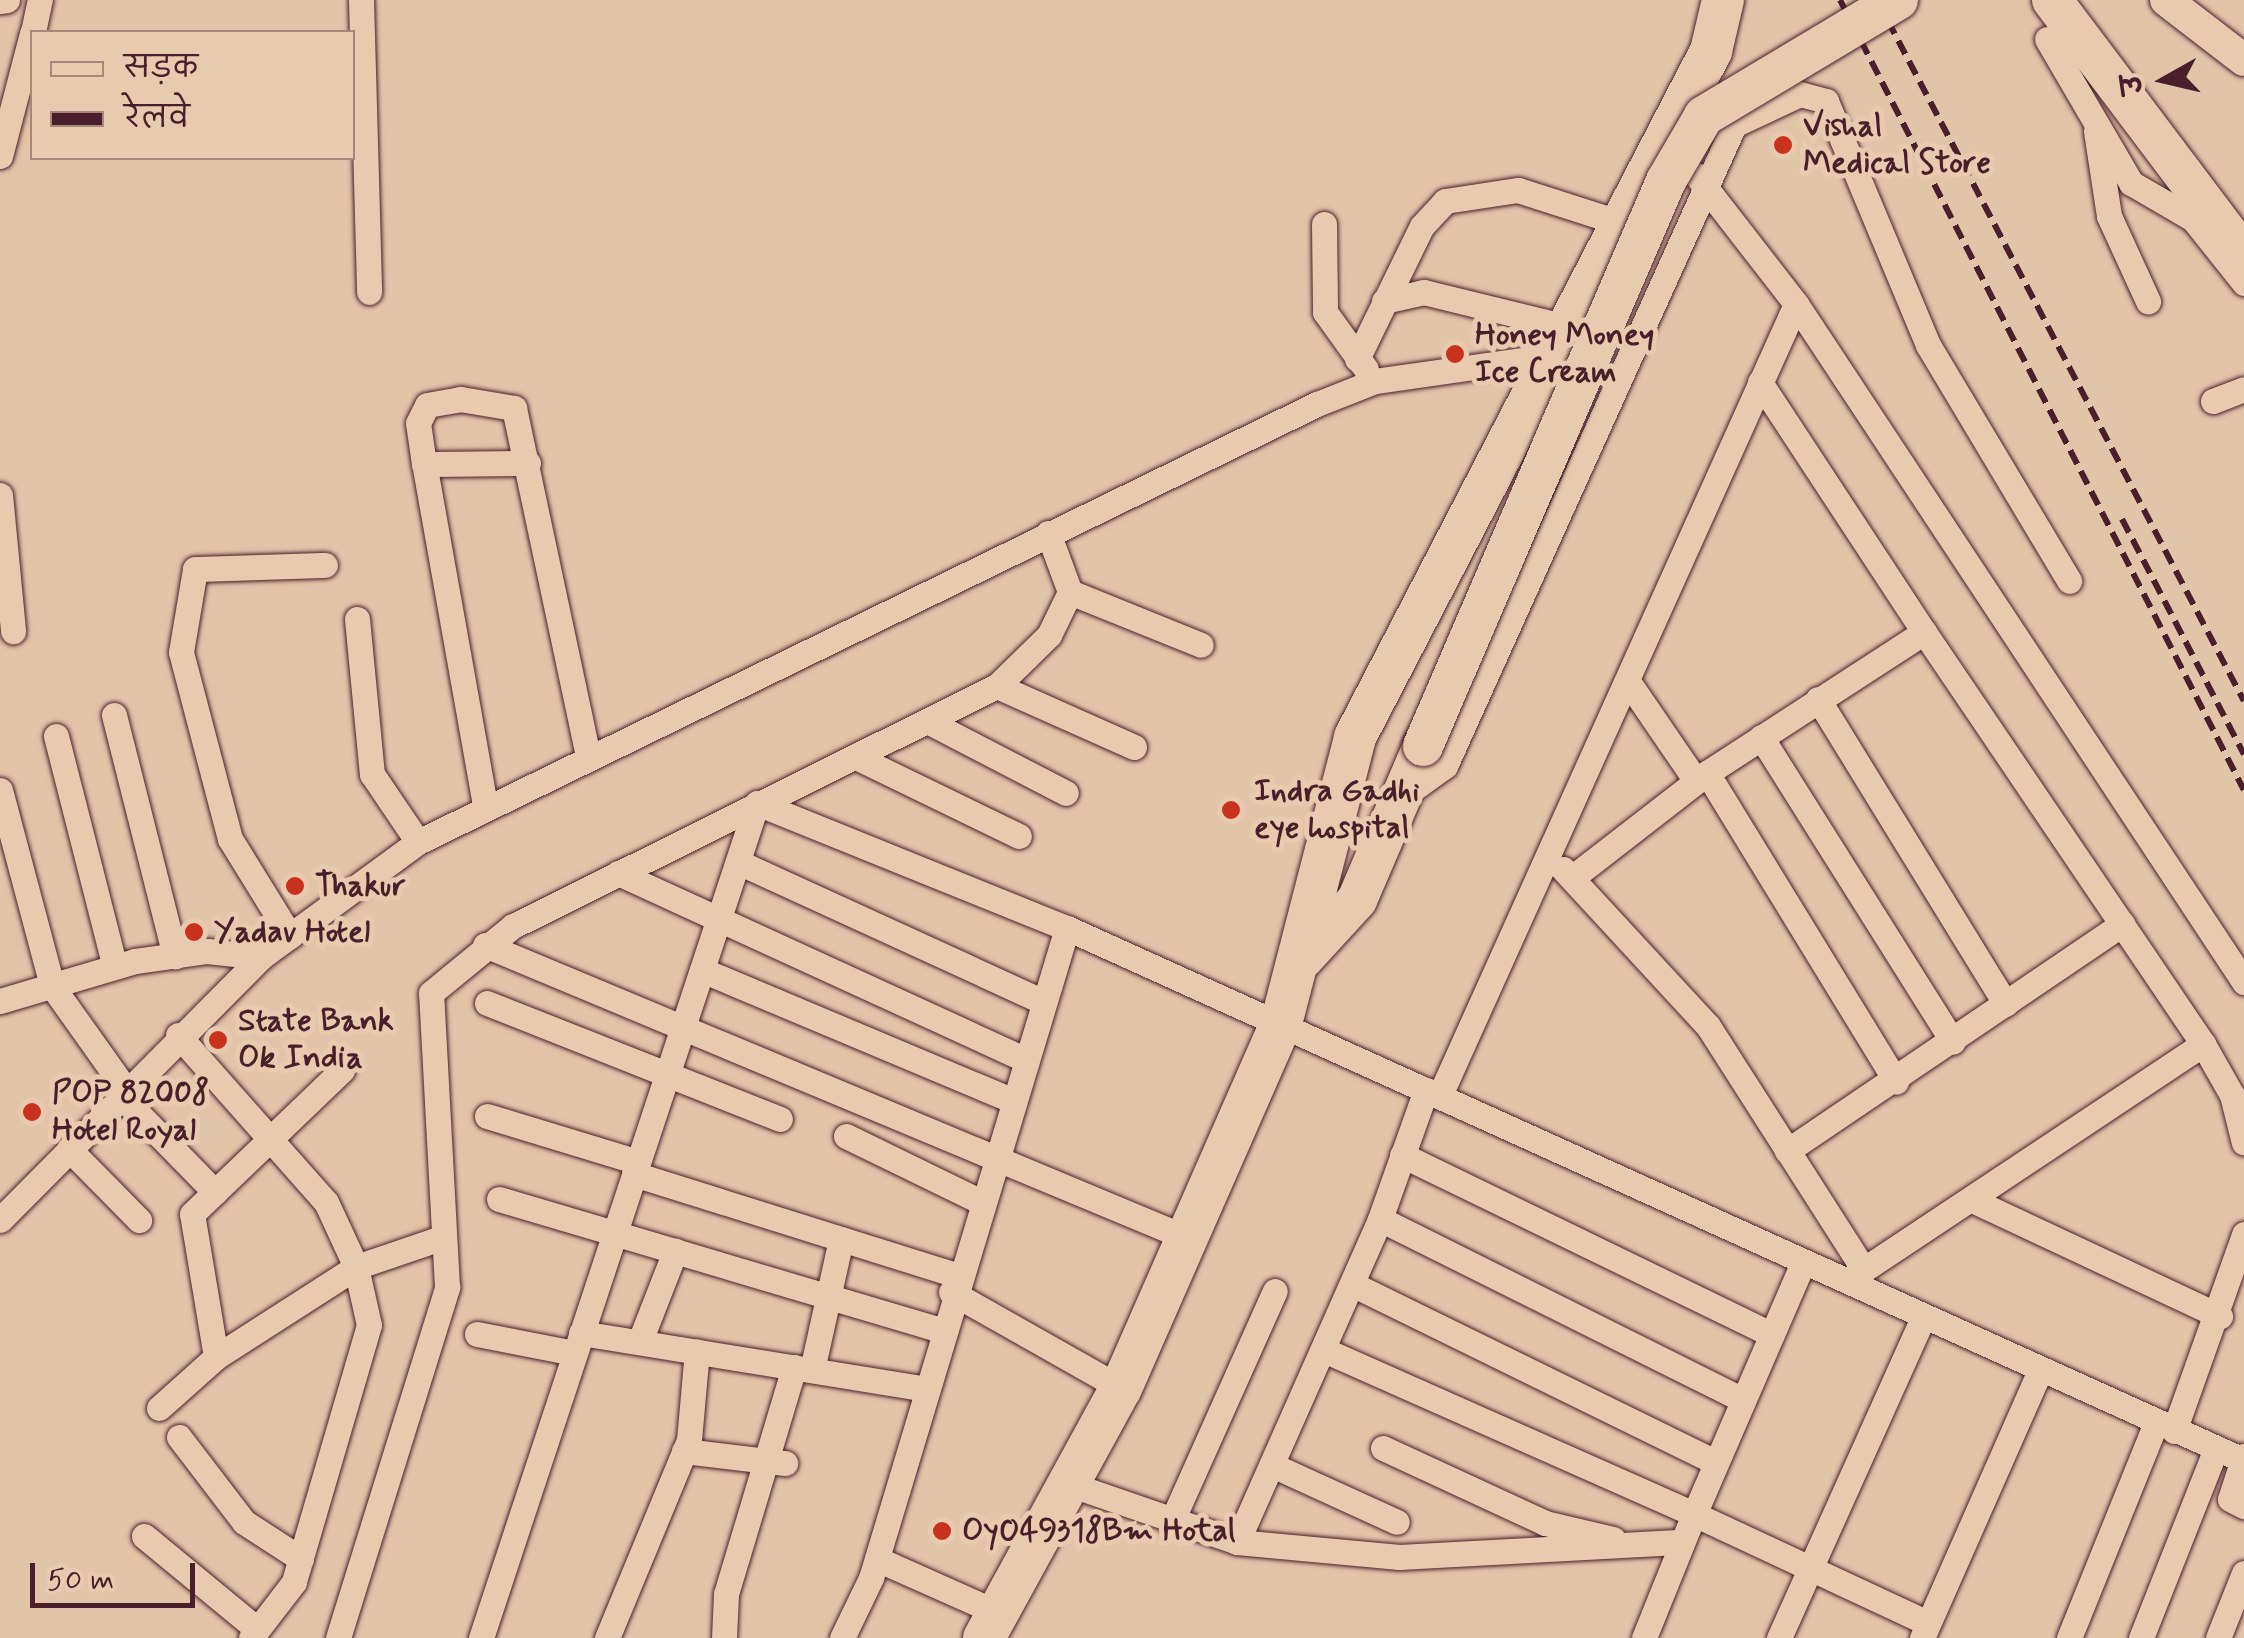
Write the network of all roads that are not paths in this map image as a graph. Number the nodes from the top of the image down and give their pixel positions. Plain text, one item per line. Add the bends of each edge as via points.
1 (40, 0) edge
2 (360, 0) edge
3 (1723, 0) edge
4 (1898, 0) edge
5 (2166, 0) edge
6 (2050, 19) edge
7 (34, 30) edge
8 (30, 44) edge
9 (2244, 60) edge
10 (2096, 126) junction
11 (1664, 134) junction
12 (0, 156) edge
13 (1704, 185) junction
14 (1621, 223) junction
15 (1324, 224) dead end
16 (2244, 255) edge
17 (2244, 284) edge
18 (368, 292) dead end
19 (1384, 301) junction
20 (2148, 301) dead end
21 (1796, 304) junction
22 (1564, 341) junction
23 (1357, 359) junction
24 (1375, 381) junction
25 (1760, 382) junction
26 (2244, 389) edge
27 (2213, 401) dead end
28 (528, 463) junction
29 (424, 464) junction
30 (0, 495) edge
31 (1048, 533) junction
32 (325, 565) dead end
33 (2068, 581) dead end
34 (1070, 592) junction
35 (357, 619) dead end
36 (13, 631) dead end
37 (1924, 632) junction
38 (1201, 645) dead end
39 (1628, 683) junction
40 (997, 686) junction
41 (1818, 699) junction
42 (114, 715) dead end
43 (929, 722) junction
44 (56, 736) dead end
45 (1761, 737) junction
46 (1134, 747) dead end
47 (588, 755) junction
48 (856, 756) junction
49 (1702, 777) junction
50 (0, 790) edge
51 (1066, 793) dead end
52 (1399, 799) junction
53 (757, 803) junction
54 (485, 805) junction
55 (1018, 836) dead end
56 (418, 842) junction
57 (1551, 860) junction
58 (738, 862) junction
59 (618, 873) junction
60 (1573, 877) junction
61 (718, 923) junction
62 (2122, 924) junction
63 (1067, 928) junction
64 (290, 936) junction
65 (485, 944) junction
66 (175, 956) junction
67 (261, 957) junction
68 (1303, 958) junction
69 (116, 967) junction
70 (702, 970) junction
71 (2244, 982) edge
72 (52, 986) junction
73 (0, 1001) edge
74 (1042, 1001) junction
75 (487, 1003) dead end
76 (2006, 1004) junction
77 (1281, 1024) junction
78 (682, 1028) junction
79 (178, 1036) junction
80 (1953, 1042) junction
81 (2203, 1044) junction
82 (1022, 1058) junction
83 (342, 1070) dead end
84 (668, 1072) junction
85 (1896, 1082) junction
86 (123, 1092) junction
87 (1433, 1092) junction
88 (1010, 1099) junction
89 (487, 1116) dead end
90 (780, 1119) dead end
91 (274, 1135) junction
92 (846, 1136) dead end
93 (2244, 1143) edge
94 (69, 1149) junction
95 (1788, 1151) junction
96 (993, 1154) junction
97 (1402, 1155) junction
98 (636, 1168) junction
99 (214, 1192) junction
100 (498, 1199) dead end
101 (1972, 1200) junction
102 (979, 1201) junction
103 (3, 1209) edge
104 (1380, 1219) junction
105 (139, 1220) dead end
106 (614, 1233) junction
107 (2244, 1234) edge
108 (444, 1237) junction
109 (841, 1238) junction
110 (1187, 1238) junction
111 (675, 1251) junction
112 (1802, 1266) junction
113 (356, 1267) junction
114 (1853, 1276) junction
115 (954, 1284) junction
116 (1352, 1284) junction
117 (1275, 1291) dead end
118 (831, 1298) junction
119 (2220, 1316) junction
120 (1921, 1322) junction
121 (940, 1330) junction
122 (477, 1334) dead end
123 (1772, 1334) junction
124 (640, 1342) junction
125 (577, 1343) junction
126 (1324, 1350) junction
127 (697, 1351) junction
128 (216, 1357) junction
129 (803, 1368) junction
130 (2039, 1373) junction
131 (922, 1388) junction
132 (1121, 1388) junction
133 (1743, 1400) junction
134 (159, 1408) dead end
135 (2165, 1427) junction
136 (179, 1437) dead end
137 (1383, 1448) dead end
138 (2216, 1449) junction
139 (684, 1451) junction
140 (2243, 1458) edge
141 (775, 1462) junction
142 (1716, 1462) junction
143 (1272, 1465) junction
144 (1066, 1483) junction
145 (2244, 1506) edge
146 (1694, 1514) junction
147 (1397, 1522) dead end
148 (1171, 1523) junction
149 (144, 1536) dead end
150 (1237, 1542) junction
151 (1678, 1542) junction
152 (1638, 1545) junction
153 (877, 1558) junction
154 (301, 1560) junction
155 (1808, 1567) junction
156 (2244, 1573) edge
157 (990, 1625) edge
158 (1925, 1631) edge
159 (254, 1634) edge
160 (338, 1638) edge
161 (481, 1638) edge
162 (607, 1638) edge
163 (724, 1638) edge
164 (842, 1638) edge
165 (1644, 1638) edge
166 (1779, 1638) edge
167 (2069, 1638) edge
168 (2141, 1638) edge
169 (2218, 1638) edge

1 - 7 street
2 - 18 street
3 - 11 highway via 1711,50
4 - 52 main road, bridge via 1738,88 1694,131
5 - 9 street
6 - 10 street
6 - 16 main road
8 - 12 street
10 - 17 street via 2132,183 2192,219
10 - 20 street via 2109,216
11 - 13 street
11 - 14 highway
13 - 21 street
13 - 33 street via 1734,125 1752,110 1800,94 1826,101 1928,345
13 - 52 street via 1445,766
14 - 19 street via 1518,190 1476,190 1445,201 1422,226
14 - 22 highway
15 - 23 street via 1326,312
19 - 22 street via 1424,292
19 - 23 street
21 - 25 street
21 - 71 street
22 - 24 street
22 - 68 highway via 1355,737
23 - 24 street
24 - 31 street
25 - 37 street
25 - 39 street
26 - 27 street
28 - 29 street
28 - 29 street via 514,408 460,399 421,413
28 - 47 street
29 - 54 street
30 - 36 street
31 - 34 street
31 - 47 street
32 - 64 street via 206,565 188,580 186,598 181,652 190,711 230,840
34 - 38 street
34 - 40 street via 1049,635
35 - 56 street via 372,774
37 - 41 street
37 - 62 street
39 - 49 street
39 - 57 street
40 - 43 street
40 - 46 street
41 - 45 street
41 - 76 street
42 - 66 street
43 - 48 street
43 - 51 street
44 - 69 street
45 - 49 street
45 - 80 street
47 - 54 street
48 - 53 street
48 - 55 street
49 - 60 street
49 - 85 street
50 - 72 street
52 - 68 main road via 1357,900
53 - 58 street
53 - 59 street
53 - 63 street
54 - 56 street
56 - 64 street
57 - 60 street
57 - 87 street
58 - 61 street
58 - 74 street
59 - 61 street
59 - 65 street
60 - 95 street via 1708,1026
61 - 70 street
61 - 82 street
62 - 76 street
62 - 81 street
63 - 74 street
63 - 77 street
64 - 67 street
65 - 78 street
65 - 108 street via 431,993
66 - 67 street
66 - 69 street
67 - 79 street
68 - 77 highway
69 - 72 street
70 - 78 street
70 - 88 street
72 - 73 street
72 - 86 street
74 - 82 street
75 - 84 street
76 - 80 street
77 - 87 street
77 - 110 highway
78 - 84 street
78 - 96 street
79 - 86 street
79 - 91 street
80 - 85 street
81 - 93 street via 2232,1095
81 - 101 street
82 - 88 street
83 - 91 street
84 - 90 street
84 - 98 street
85 - 95 street
86 - 94 street
86 - 99 street
87 - 97 street
87 - 112 street
88 - 96 street
89 - 98 street
91 - 99 street
91 - 113 street via 326,1202
92 - 102 street
94 - 103 street
94 - 105 street
95 - 114 street
96 - 102 street
96 - 110 street
97 - 104 street
97 - 123 street
98 - 106 street
98 - 109 street
99 - 128 street via 188,1232
100 - 106 street
101 - 114 street
101 - 119 street
102 - 115 street
104 - 116 street
104 - 133 street
106 - 111 street
106 - 125 street
107 - 119 street
108 - 113 street
108 - 160 street via 436,1340
109 - 115 street
109 - 118 street via 828,1270
110 - 132 highway
111 - 118 street
111 - 124 street
112 - 114 street
112 - 123 street
113 - 128 street
113 - 154 street via 369,1325
114 - 120 street
115 - 121 street
115 - 132 street
116 - 126 street
116 - 142 street
117 - 148 street
118 - 121 street
118 - 129 street
119 - 135 street
120 - 130 street
120 - 155 street
121 - 131 street
122 - 125 street
123 - 133 street
124 - 125 street
124 - 127 street
125 - 161 street
126 - 143 street
126 - 146 street
127 - 129 street
127 - 139 street
128 - 134 street
129 - 131 street
129 - 141 street
130 - 135 street
130 - 158 street
131 - 153 street
132 - 144 highway
133 - 142 street
135 - 138 street
135 - 167 street
136 - 154 street via 244,1522
137 - 152 street via 1545,1523
138 - 140 street
138 - 168 street
139 - 141 street
139 - 162 street
140 - 145 street via 2230,1499
141 - 163 street via 726,1594
142 - 146 street
143 - 147 street
143 - 150 street
144 - 148 street
144 - 157 highway
146 - 151 street
146 - 155 street
148 - 150 street
149 - 159 street
150 - 152 street via 1398,1557
151 - 152 street
151 - 165 street
153 - 157 street
153 - 164 street
154 - 159 street
155 - 158 street
155 - 166 street
156 - 169 street

